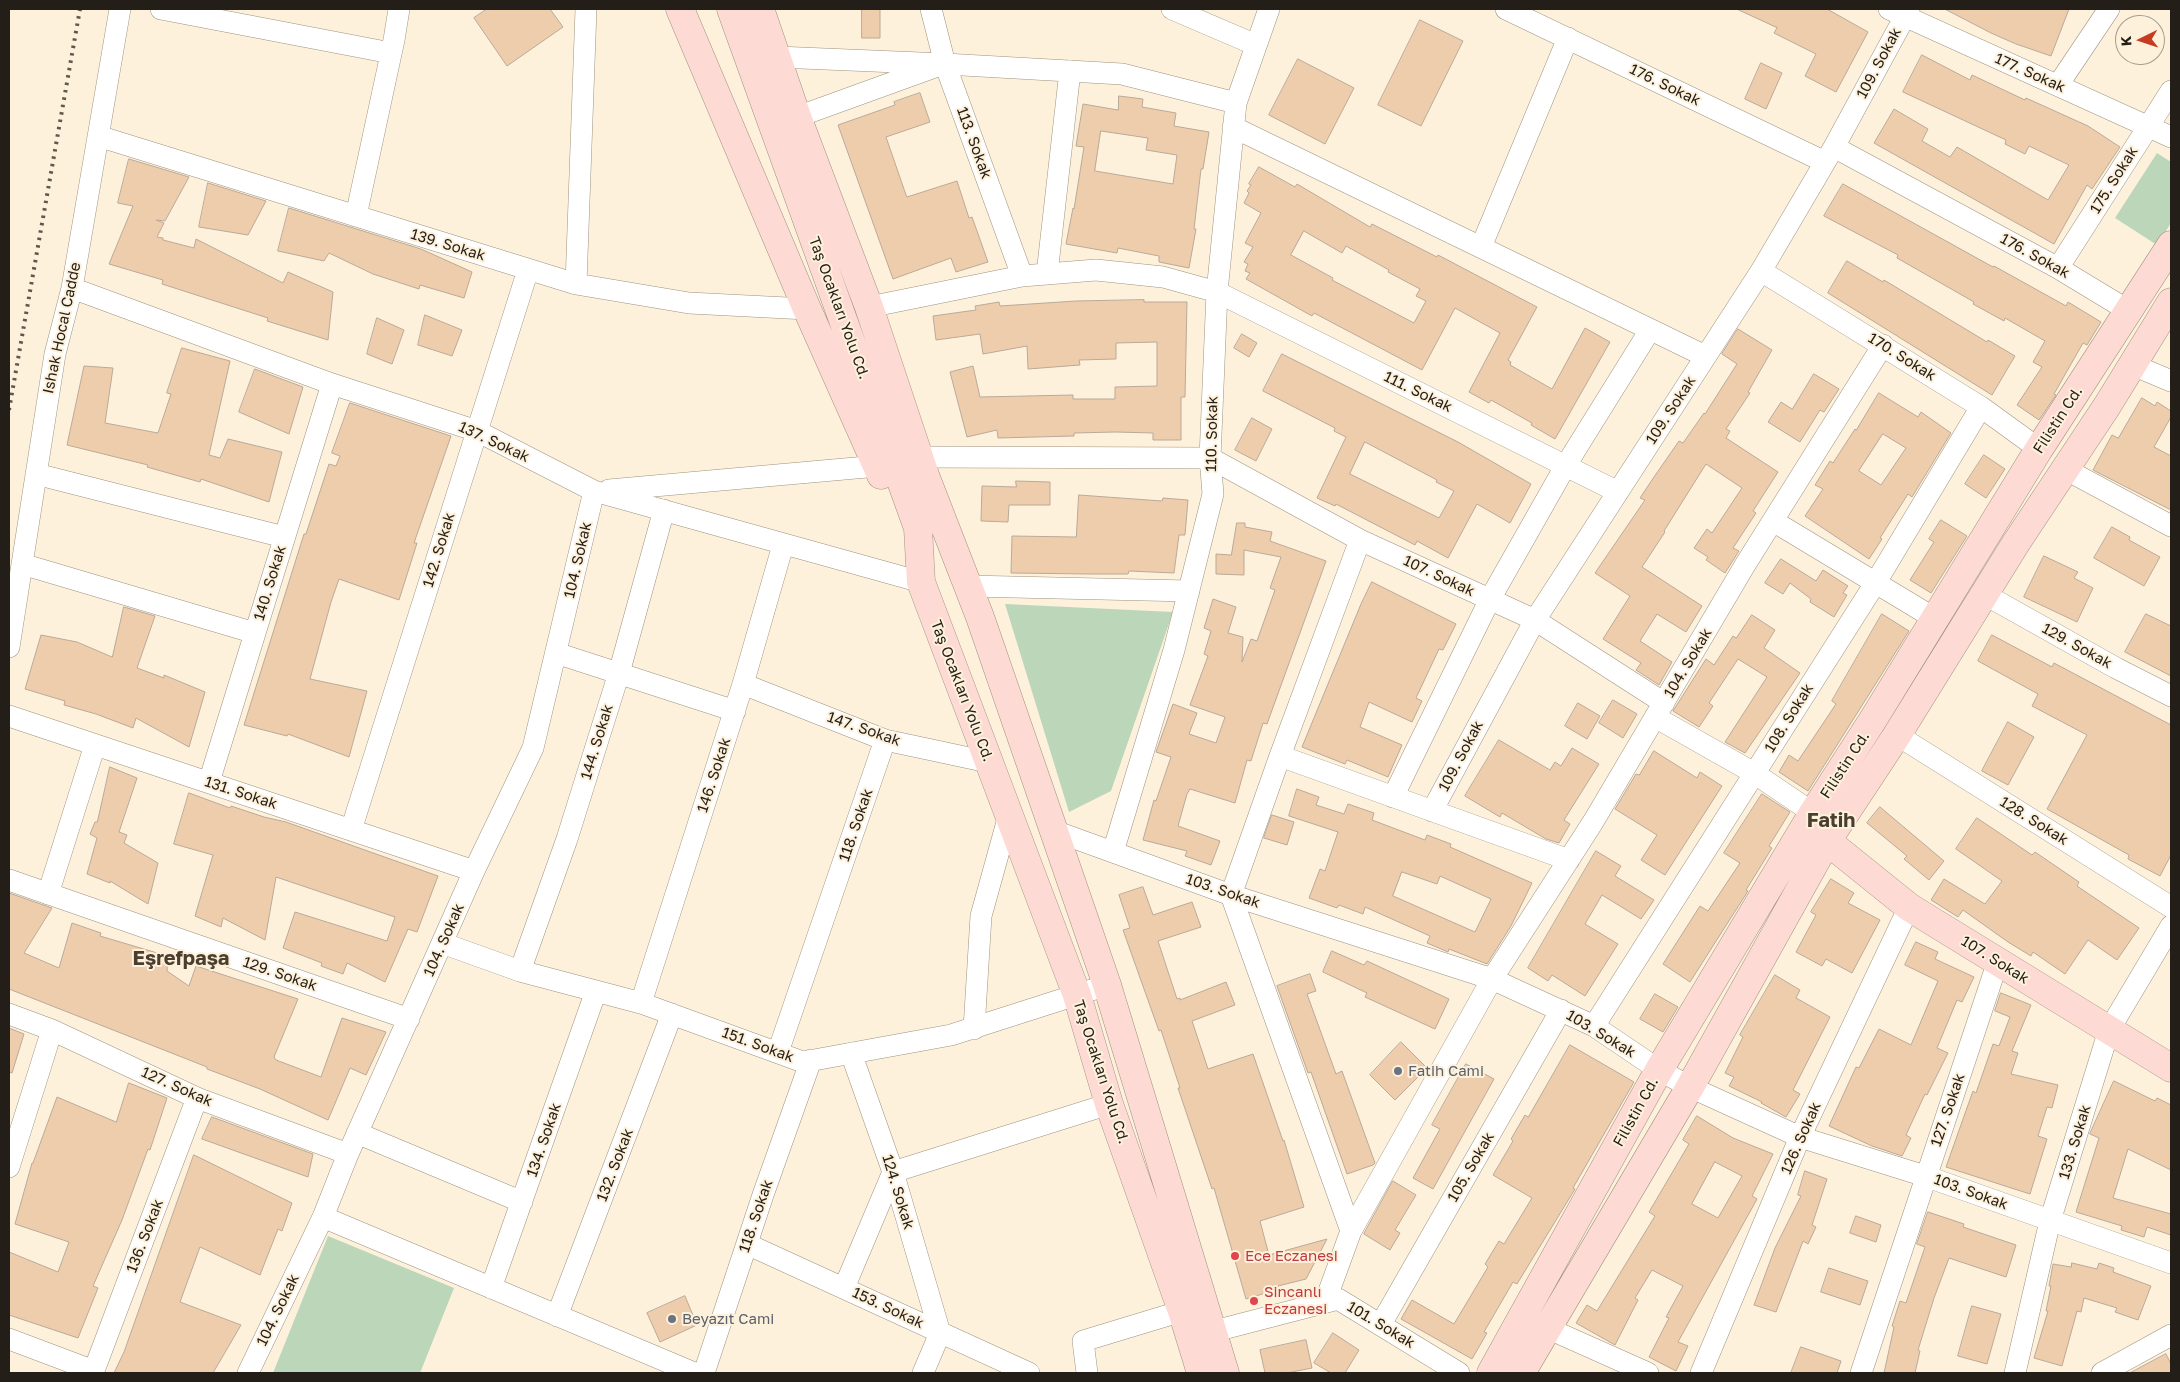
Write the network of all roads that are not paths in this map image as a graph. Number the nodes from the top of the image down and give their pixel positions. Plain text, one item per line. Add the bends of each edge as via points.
1 (120, 9) edge
2 (161, 9) edge
3 (399, 9) edge
4 (586, 9) edge
5 (680, 9) edge
6 (731, 9) edge
7 (760, 9) edge
8 (931, 9) edge
9 (1172, 9) edge
10 (1269, 9) edge
11 (1506, 9) edge
12 (2109, 9) edge
13 (1901, 11) edge
14 (1530, 14) edge
15 (1568, 38) junction
16 (1256, 45) junction
17 (391, 53) junction
18 (777, 57) junction
19 (945, 64) junction
20 (1070, 71) junction
21 (2058, 85) junction
22 (2171, 91) edge
23 (1236, 103) junction
24 (797, 117) junction
25 (2148, 126) junction
26 (1233, 127) junction
27 (98, 136) junction
28 (2171, 137) edge
29 (1829, 154) junction
30 (356, 216) junction
31 (2171, 245) edge
32 (1481, 247) junction
33 (2058, 268) junction
34 (528, 270) junction
35 (1761, 271) junction
36 (1047, 274) junction
37 (1022, 276) junction
38 (576, 284) junction
39 (72, 288) junction
40 (1217, 292) junction
41 (2170, 306) edge
42 (869, 307) junction
43 (807, 309) junction
44 (2129, 311) junction
45 (1650, 330) junction
46 (1883, 345) junction
47 (1706, 356) junction
48 (2133, 364) junction
49 (2171, 381) edge
50 (332, 384) junction
51 (1981, 407) junction
52 (477, 431) junction
53 (2039, 449) junction
54 (919, 457) junction
55 (1210, 458) junction
56 (1566, 465) junction
57 (878, 466) junction
58 (2065, 469) junction
59 (36, 474) junction
60 (594, 491) junction
61 (1618, 492) junction
62 (664, 510) junction
63 (1773, 521) junction
64 (2171, 526) edge
65 (284, 537) junction
66 (1360, 540) junction
67 (783, 545) junction
68 (22, 564) junction
69 (921, 582) junction
70 (1876, 582) junction
71 (968, 586) junction
72 (1189, 591) junction
73 (1984, 594) junction
74 (1490, 600) junction
75 (1934, 618) junction
76 (1535, 620) junction
77 (255, 633) junction
78 (9, 647) edge
79 (556, 653) junction
80 (619, 673) junction
81 (743, 684) junction
82 (2171, 696) edge
83 (1010, 706) junction
84 (1660, 710) junction
85 (735, 711) junction
86 (9, 716) edge
87 (1897, 735) junction
88 (885, 740) junction
89 (96, 745) junction
90 (1280, 756) junction
91 (988, 762) junction
92 (1754, 773) junction
93 (208, 782) junction
94 (1393, 797) junction
95 (1432, 811) junction
96 (1813, 813) junction
97 (1009, 815) junction
98 (351, 830) junction
99 (1052, 830) junction
100 (1827, 841) junction
101 (1113, 852) junction
102 (1569, 860) junction
103 (474, 871) junction
104 (9, 880) edge
105 (48, 894) junction
106 (1231, 895) junction
107 (1909, 907) junction
108 (2171, 907) edge
109 (2171, 926) edge
110 (442, 943) junction
111 (1998, 961) junction
112 (520, 971) junction
113 (1492, 979) junction
114 (1107, 985) junction
115 (596, 991) junction
116 (1076, 995) junction
117 (641, 1003) junction
118 (1561, 1010) junction
119 (9, 1014) edge
120 (672, 1014) junction
121 (409, 1019) junction
122 (1594, 1026) junction
123 (974, 1029) junction
124 (52, 1030) junction
125 (2109, 1030) junction
126 (778, 1052) junction
127 (851, 1053) junction
128 (811, 1060) junction
129 (2171, 1068) edge
130 (1659, 1070) junction
131 (1690, 1087) junction
132 (197, 1098) junction
133 (1109, 1104) junction
134 (357, 1133) junction
135 (1800, 1137) junction
136 (348, 1154) junction
137 (9, 1167) edge
138 (893, 1172) junction
139 (1925, 1176) junction
140 (522, 1202) junction
141 (323, 1217) junction
142 (2050, 1221) junction
143 (1351, 1231) junction
144 (747, 1244) junction
145 (2171, 1263) edge
146 (491, 1288) junction
147 (844, 1288) junction
148 (1325, 1302) junction
149 (1182, 1311) junction
150 (557, 1316) junction
151 (1381, 1324) junction
152 (1547, 1328) junction
153 (1212, 1332) junction
154 (940, 1333) junction
155 (2171, 1335) edge
156 (9, 1340) edge
157 (93, 1372) edge
158 (248, 1373) edge
159 (694, 1373) edge
160 (704, 1373) edge
161 (923, 1373) edge
162 (1029, 1373) edge
163 (1087, 1373) edge
164 (1201, 1373) edge
165 (1225, 1373) edge
166 (1459, 1373) edge
167 (1491, 1373) edge
168 (1521, 1373) edge
169 (1648, 1373) edge
170 (1701, 1373) edge
171 (1861, 1373) edge
172 (2015, 1373) edge
173 (2102, 1373) edge

1 - 27 street, Ishak Hocal Cadde
2 - 17 street
3 - 17 street
4 - 38 street
5 - 43 main road
6 - 69 main road, Taş Ocakları Yolu Cd. via 918,528
7 - 18 main road, Taş Ocakları Yolu Cd.
8 - 19 street, 113. Sokak
9 - 16 street
10 - 16 street, 110. Sokak
11 - 14 street, 176. Sokak
12 - 21 street
13 - 21 street, 177. Sokak
13 - 29 street, 109. Sokak
14 - 15 street, 176. Sokak
15 - 29 street, 176. Sokak
15 - 32 street
16 - 23 street, 110. Sokak
17 - 30 street
18 - 19 street
18 - 24 main road, Taş Ocakları Yolu Cd.
19 - 20 street
19 - 24 street
19 - 37 street, 113. Sokak
20 - 23 street via 1122,74
20 - 36 street
21 - 25 street, 177. Sokak
22 - 25 street, 175. Sokak
23 - 26 street, 110. Sokak
24 - 42 main road, Taş Ocakları Yolu Cd.
25 - 28 street, 177. Sokak
25 - 33 street, 175. Sokak
26 - 32 street
26 - 40 street, 110. Sokak
27 - 30 street, 139. Sokak
27 - 39 street, Ishak Hocal Cadde
29 - 33 street, 176. Sokak
29 - 35 street, 109. Sokak
30 - 34 street, 139. Sokak
31 - 44 main road, Filistin Cd.
32 - 45 street
33 - 44 street, 176. Sokak
34 - 38 street, 139. Sokak
34 - 52 street, 142. Sokak
35 - 46 street, 170. Sokak
35 - 47 street, 109. Sokak
36 - 37 street, 111. Sokak
36 - 40 street, 111. Sokak via 1096,270 1123,272 1163,277
37 - 42 street, 111. Sokak
38 - 43 street, 139. Sokak via 688,303
39 - 50 street, 137. Sokak
39 - 59 street, Ishak Hocal Cadde via 55,354
40 - 55 street, 110. Sokak
40 - 56 street, 111. Sokak
41 - 48 main road, Filistin Cd.
42 - 54 main road, Taş Ocakları Yolu Cd.
43 - 57 main road
44 - 53 main road, Filistin Cd.
45 - 47 street
45 - 56 street
46 - 51 street, 170. Sokak
46 - 63 street, 104. Sokak
47 - 61 street, 109. Sokak
48 - 49 street
48 - 58 main road, Filistin Cd.
50 - 52 street, 137. Sokak
50 - 65 street, 140. Sokak
51 - 53 street, 170. Sokak
51 - 70 street, 108. Sokak
52 - 60 street, 137. Sokak
52 - 98 street, 142. Sokak
53 - 75 main road, Filistin Cd.
54 - 55 street
54 - 71 main road, Taş Ocakları Yolu Cd.
55 - 66 street, 107. Sokak
55 - 72 street, 110. Sokak via 1213,494
56 - 61 street, 111. Sokak
56 - 74 street
57 - 60 street
57 - 69 main road
58 - 64 street
58 - 73 main road, Filistin Cd.
59 - 65 street
59 - 68 street, Ishak Hocal Cadde
60 - 62 street, 137. Sokak
60 - 79 street, 104. Sokak
61 - 76 street, 109. Sokak
62 - 67 street, 137. Sokak
62 - 80 street, 144. Sokak
63 - 70 street
63 - 84 street, 104. Sokak
65 - 77 street, 140. Sokak
66 - 74 street, 107. Sokak
66 - 90 street
67 - 69 street, 137. Sokak
67 - 81 street, 146. Sokak
68 - 77 street
68 - 78 street, Ishak Hocal Cadde
69 - 83 main road via 952,587 990,695
69 - 91 main road, Taş Ocakları Yolu Cd.
70 - 75 street
70 - 92 street, 108. Sokak
71 - 72 street
71 - 83 main road, Taş Ocakları Yolu Cd.
72 - 101 street, 110. Sokak
73 - 82 street, 129. Sokak
73 - 87 main road, Filistin Cd.
74 - 76 street, 107. Sokak
74 - 94 street
75 - 96 main road, Filistin Cd.
76 - 84 street, 107. Sokak
76 - 95 street, 109. Sokak
77 - 93 street, 140. Sokak
79 - 80 street
79 - 103 street, 104. Sokak via 533,748
80 - 85 street
80 - 112 street, 144. Sokak via 567,839
81 - 85 street, 146. Sokak
81 - 88 street, 147. Sokak
83 - 99 main road, Taş Ocakları Yolu Cd.
84 - 92 street, 107. Sokak
84 - 102 street, 104. Sokak
85 - 117 street, 146. Sokak
86 - 89 street, 131. Sokak
87 - 100 main road, Filistin Cd.
87 - 108 street, 128. Sokak
88 - 91 street, 147. Sokak
88 - 126 street, 118. Sokak
89 - 93 street, 131. Sokak
89 - 105 street
90 - 94 street
90 - 106 street
91 - 97 main road, Taş Ocakları Yolu Cd.
92 - 96 street, 107. Sokak
92 - 122 street, 108. Sokak
93 - 98 street, 131. Sokak
94 - 95 street
95 - 102 street
96 - 100 main road
96 - 130 main road, Filistin Cd.
97 - 116 main road, Taş Ocakları Yolu Cd.
97 - 123 street via 981,916
98 - 103 street, 131. Sokak
99 - 101 street, 103. Sokak
99 - 114 main road, Taş Ocakları Yolu Cd.
100 - 107 main road, 107. Sokak
100 - 131 main road, Filistin Cd.
101 - 106 street, 103. Sokak
102 - 113 street, 104. Sokak
103 - 110 street, 104. Sokak
104 - 105 street, 129. Sokak
105 - 121 street, 129. Sokak
106 - 113 street, 103. Sokak
106 - 143 street
107 - 111 main road, 107. Sokak
107 - 135 street, 126. Sokak
109 - 125 street, 133. Sokak
110 - 112 street, 151. Sokak
110 - 121 street, 104. Sokak
111 - 125 main road, 107. Sokak
111 - 139 street, 127. Sokak
112 - 115 street, 151. Sokak
113 - 118 street, 103. Sokak
113 - 143 street, 104. Sokak
114 - 116 street, 151. Sokak
114 - 153 main road, Taş Ocakları Yolu Cd.
115 - 117 street, 151. Sokak
115 - 140 street, 134. Sokak
116 - 123 street, 151. Sokak
116 - 133 main road, Taş Ocakları Yolu Cd.
117 - 120 street, 151. Sokak
118 - 122 street, 103. Sokak
118 - 151 street, 105. Sokak
119 - 124 street, 127. Sokak
120 - 126 street, 151. Sokak
120 - 150 street, 132. Sokak
121 - 134 street, 104. Sokak
122 - 130 street, 103. Sokak
123 - 127 street, 151. Sokak
124 - 132 street, 127. Sokak
124 - 137 street
125 - 129 main road, 107. Sokak
125 - 142 street, 133. Sokak
126 - 128 street, 151. Sokak via 803,1062
127 - 128 street, 151. Sokak
127 - 138 street, 124. Sokak
128 - 144 street, 118. Sokak
130 - 131 street, 103. Sokak
130 - 167 main road, Filistin Cd.
131 - 135 street, 103. Sokak
131 - 152 main road, Filistin Cd.
132 - 136 street, 127. Sokak
132 - 157 street, 136. Sokak
133 - 138 street
133 - 149 main road, Taş Ocakları Yolu Cd.
134 - 136 street, 104. Sokak
134 - 140 street
135 - 139 street, 103. Sokak
135 - 170 street, 126. Sokak
136 - 141 street, 104. Sokak
138 - 147 street
138 - 154 street, 124. Sokak
139 - 142 street, 103. Sokak
139 - 171 street, 127. Sokak
140 - 146 street, 134. Sokak
141 - 146 street
141 - 158 street, 104. Sokak
142 - 145 street, 103. Sokak
142 - 172 street, 133. Sokak
143 - 148 street, 104. Sokak
144 - 147 street, 153. Sokak
144 - 160 street, 118. Sokak
146 - 150 street
147 - 154 street, 153. Sokak
148 - 151 street, 101. Sokak via 1338,1299
148 - 153 street, 101. Sokak
149 - 163 street via 1083,1341
149 - 164 main road, Taş Ocakları Yolu Cd.
150 - 159 street
151 - 166 street, 101. Sokak
152 - 168 main road, Filistin Cd.
152 - 169 street
153 - 165 main road, Taş Ocakları Yolu Cd.
154 - 161 street
154 - 162 street, 153. Sokak
155 - 173 street
156 - 157 street

